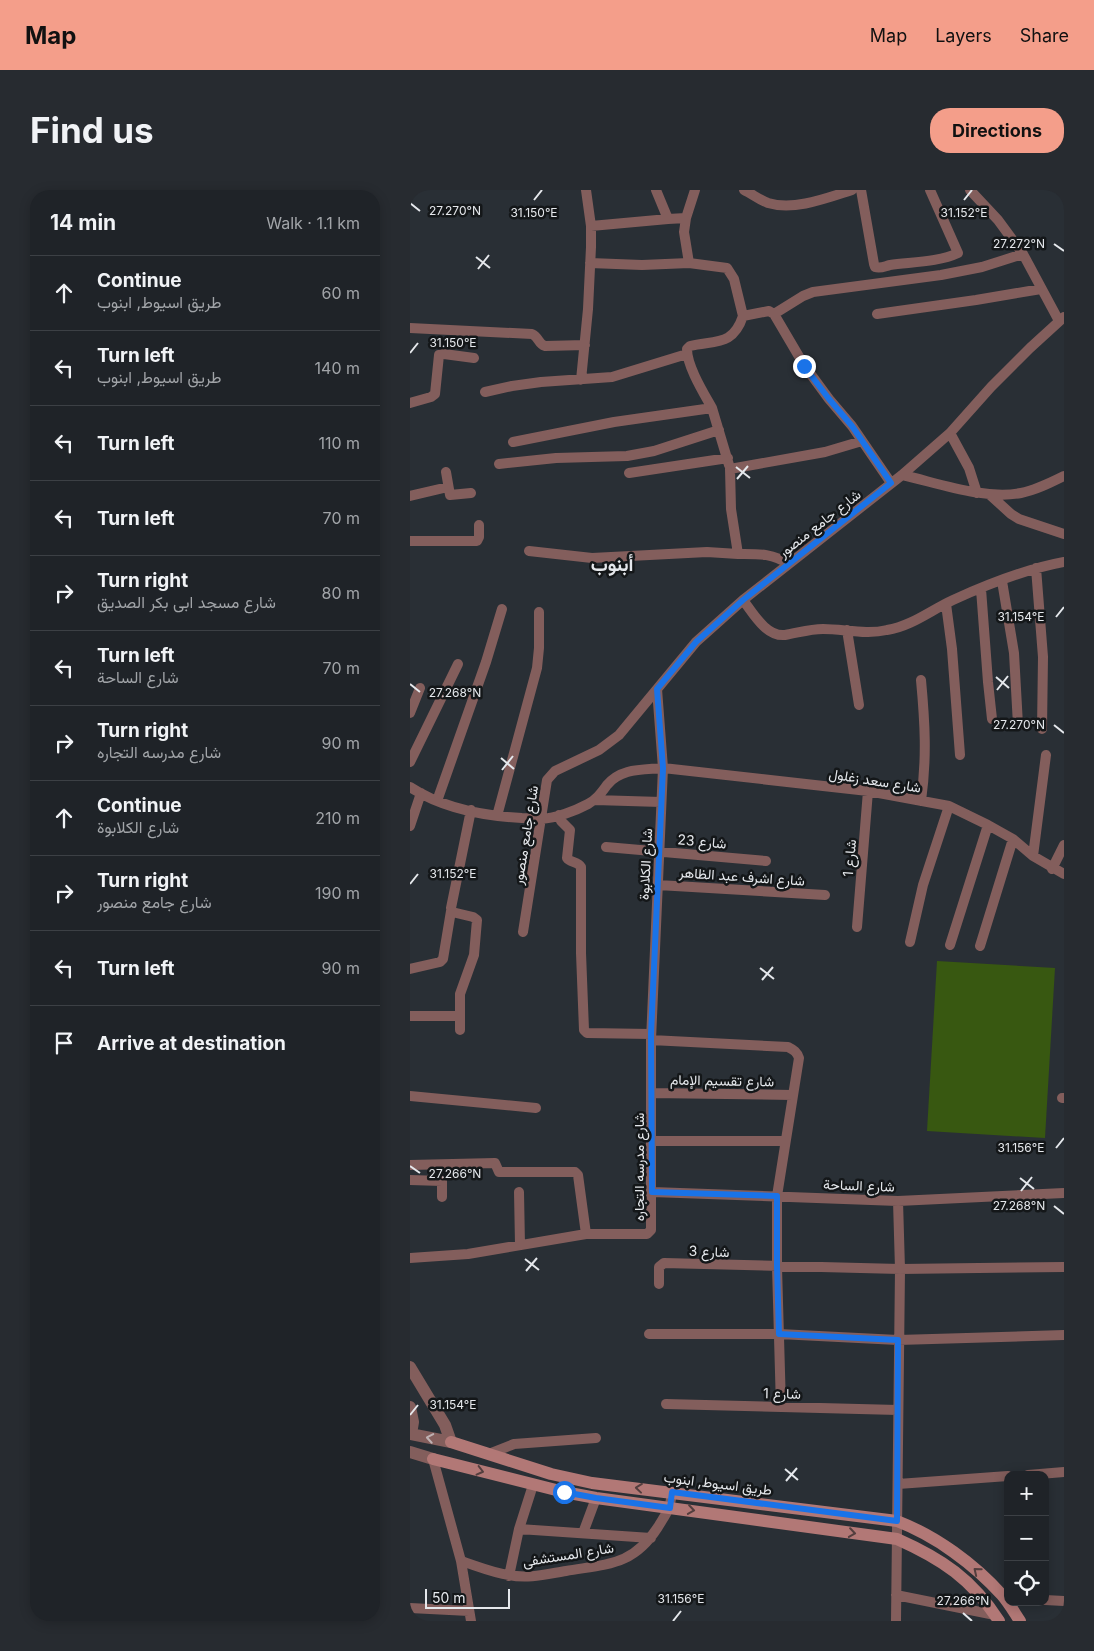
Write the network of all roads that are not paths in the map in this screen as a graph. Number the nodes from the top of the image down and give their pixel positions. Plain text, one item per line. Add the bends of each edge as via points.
1 (586, 190) edge
2 (656, 190) edge
3 (696, 190) edge
4 (744, 190) edge
5 (852, 190) edge
6 (861, 190) edge
7 (930, 190) edge
8 (970, 190) edge
9 (686, 218) junction
10 (668, 219) junction
11 (591, 226) junction
12 (1023, 254) junction
13 (590, 262) junction
14 (689, 263) junction
15 (1041, 289) junction
16 (774, 314) junction
17 (877, 314) dead end
18 (743, 316) junction
19 (1062, 319) edge
20 (410, 328) edge
21 (585, 345) junction
22 (687, 354) junction
23 (474, 358) dead end
24 (581, 380) junction
25 (485, 392) dead end
26 (410, 402) edge
27 (712, 408) junction
28 (719, 430) junction
29 (950, 433) junction
30 (862, 440) junction
31 (513, 442) dead end
32 (728, 458) junction
33 (499, 464) dead end
34 (730, 469) junction
35 (446, 472) dead end
36 (629, 474) dead end
37 (902, 475) junction
38 (1064, 476) edge
39 (891, 483) junction
40 (448, 487) junction
41 (977, 492) junction
42 (471, 493) dead end
43 (989, 494) junction
44 (410, 496) edge
45 (479, 524) dead end
46 (1064, 534) edge
47 (410, 541) edge
48 (529, 551) dead end
49 (738, 554) junction
50 (1064, 562) edge
51 (788, 564) junction
52 (1036, 568) junction
53 (1002, 581) junction
54 (981, 589) junction
55 (743, 600) junction
56 (946, 604) junction
57 (502, 610) dead end
58 (539, 612) dead end
59 (847, 630) junction
60 (458, 664) dead end
61 (921, 680) dead end
62 (420, 688) dead end
63 (657, 689) junction
64 (859, 704) dead end
65 (410, 713) edge
66 (992, 719) dead end
67 (1018, 725) dead end
68 (1042, 729) dead end
69 (960, 755) dead end
70 (1046, 755) dead end
71 (410, 762) edge
72 (663, 768) junction
73 (410, 787) edge
74 (868, 790) junction
75 (420, 793) junction
76 (595, 800) junction
77 (437, 801) junction
78 (921, 801) junction
79 (662, 802) junction
80 (949, 806) junction
81 (471, 810) junction
82 (559, 815) junction
83 (497, 816) junction
84 (541, 819) junction
85 (988, 825) junction
86 (410, 826) edge
87 (1013, 839) junction
88 (1064, 845) edge
89 (606, 847) dead end
90 (659, 852) junction
91 (1033, 856) junction
92 (766, 861) dead end
93 (1052, 868) junction
94 (1064, 874) edge
95 (658, 885) junction
96 (825, 895) dead end
97 (451, 910) junction
98 (857, 927) dead end
99 (524, 932) dead end
100 (910, 942) dead end
101 (950, 945) dead end
102 (980, 946) dead end
103 (410, 969) edge
104 (410, 1016) edge
105 (460, 1016) junction
106 (460, 1030) dead end
107 (651, 1037) junction
108 (651, 1093) junction
109 (793, 1095) junction
110 (410, 1096) edge
111 (536, 1108) dead end
112 (652, 1141) junction
113 (785, 1141) junction
114 (410, 1166) edge
115 (410, 1180) edge
116 (519, 1192) dead end
117 (652, 1192) junction
118 (1064, 1193) edge
119 (777, 1196) junction
120 (442, 1197) dead end
121 (898, 1201) junction
122 (586, 1234) junction
123 (520, 1246) junction
124 (410, 1258) edge
125 (777, 1266) junction
126 (1064, 1267) edge
127 (900, 1269) junction
128 (659, 1284) dead end
129 (649, 1334) dead end
130 (779, 1334) junction
131 (1064, 1335) edge
132 (898, 1340) junction
133 (410, 1367) edge
134 (666, 1404) dead end
135 (410, 1406) edge
136 (781, 1407) junction
137 (898, 1410) junction
138 (410, 1434) edge
139 (596, 1438) dead end
140 (450, 1442) junction
141 (410, 1452) edge
142 (489, 1454) junction
143 (433, 1459) junction
144 (1064, 1472) edge
145 (1049, 1473) edge
146 (1004, 1476) edge
147 (898, 1484) junction
148 (533, 1485) junction
149 (672, 1492) junction
150 (596, 1498) junction
151 (670, 1508) junction
152 (897, 1521) junction
153 (519, 1529) junction
154 (583, 1533) junction
155 (651, 1538) junction
156 (897, 1539) junction
157 (461, 1561) junction
158 (509, 1576) junction
159 (896, 1595) junction
160 (1004, 1595) edge
161 (1049, 1600) edge
162 (1064, 1601) edge
163 (1011, 1606) edge
164 (410, 1608) edge
165 (470, 1616) edge
166 (997, 1618) edge
167 (896, 1621) edge
168 (1020, 1621) edge

1 - 11 street
2 - 10 street
3 - 9 street
4 - 5 street via 767,203 783,205 818,201
6 - 7 street via 875,268 958,253
8 - 12 street
9 - 10 street
9 - 14 street via 684,237
10 - 11 street
11 - 13 street
12 - 15 street
12 - 16 street via 941,275 813,292
13 - 14 street via 642,266
13 - 21 street
14 - 18 street via 727,268 734,279
15 - 17 street
15 - 19 street
16 - 18 street via 769,311
16 - 30 street via 804,366
18 - 22 street via 729,338 690,346
19 - 29 street, شارع جامع منصور via 1004,374
20 - 21 street via 532,334 543,345
21 - 24 street
22 - 24 street via 612,377
22 - 27 street
23 - 26 street via 439,356 435,394
24 - 25 street via 522,384
27 - 28 street
27 - 31 street via 614,422
28 - 32 street
28 - 33 street via 654,451 627,456 563,457
29 - 37 street, شارع جامع منصور
29 - 41 street via 969,468
30 - 34 street via 825,452
30 - 39 street
32 - 34 street
32 - 36 street
34 - 49 street via 730,509
35 - 40 street
37 - 39 street, شارع جامع منصور
37 - 41 street
38 - 43 street via 1035,490
39 - 51 street, شارع جامع منصور
40 - 42 street via 451,496
40 - 44 street
41 - 43 street
43 - 46 street via 1019,520
45 - 47 street via 477,541
48 - 49 street via 592,558 676,553
49 - 51 street via 771,555
50 - 52 street
51 - 55 street, شارع جامع منصور
52 - 53 street
52 - 68 street via 1043,666
53 - 54 street
53 - 67 street via 1014,653
54 - 56 street
54 - 66 street
55 - 59 street via 767,629 777,634 815,629
55 - 63 street, شارع جامع منصور via 696,642
56 - 59 street via 911,623 887,630
56 - 69 street
57 - 77 street
58 - 83 street via 537,668
59 - 64 street
60 - 71 street
61 - 78 street via 925,760
62 - 65 street
63 - 72 street, شارع الكلابوة
63 - 84 street, شارع جامع منصور via 613,740 549,776
70 - 91 street
72 - 74 street, شارع سعد زغلول
72 - 76 street, شارع سعد زغلول via 621,774
72 - 79 street, شارع الكلابوة
73 - 75 street
74 - 78 street, شارع سعد زغلول
74 - 98 street, شارع 1
75 - 77 street
75 - 86 street
76 - 79 street
76 - 82 street
77 - 81 street
78 - 80 street, شارع سعد زغلول
79 - 90 street, شارع الكلابوة
80 - 85 street, شارع سعد زغلول
80 - 100 street via 923,885
81 - 83 street
81 - 97 street
82 - 84 street
82 - 107 street via 570,830 566,858 580,867 584,1030 588,1033
83 - 84 street
84 - 99 street, شارع جامع منصور
85 - 87 street, شارع سعد زغلول
85 - 101 street
87 - 91 street, شارع سعد زغلول
87 - 102 street
88 - 93 street
89 - 90 street, شارع 23
90 - 92 street, شارع 23
90 - 95 street, شارع الكلابوة
91 - 93 street, شارع سعد زغلول
93 - 94 street, شارع سعد زغلول
95 - 96 street, شارع اشرف عبد الظاهر
95 - 107 street, شارع الكلابوة
97 - 103 street via 443,959
97 - 105 street via 477,920 474,955 460,994
104 - 105 street
105 - 106 street
107 - 108 street, شارع مدرسه التجاره
107 - 109 street via 788,1047 798,1058
108 - 109 street, شارع تقسيم الإمام
108 - 112 street, شارع مدرسه التجاره
109 - 113 street
110 - 111 street
112 - 113 street
112 - 117 street, شارع مدرسه التجاره
113 - 119 street
114 - 122 street via 495,1163 499,1172 574,1172 578,1175
115 - 120 street via 442,1181
116 - 123 street
117 - 119 street, شارع الساحة
117 - 122 street, شارع مدرسه التجاره via 652,1227 647,1234
118 - 121 street, شارع الساحة
119 - 121 street, شارع الساحة
119 - 125 street
121 - 127 street
122 - 123 street, شارع مدرسه التجاره
123 - 124 street, شارع مدرسه التجاره
125 - 127 street
125 - 128 street, شارع 3 via 664,1263 659,1267
125 - 130 street
126 - 127 street
127 - 132 street
129 - 130 street
130 - 132 street
130 - 136 street
131 - 132 street
132 - 137 street
133 - 140 street via 445,1425
134 - 136 street, شارع 1
135 - 138 street via 413,1422
136 - 137 street, شارع 1
137 - 147 street
140 -> 138 street, طريق اسيوط, ابنوب
139 - 142 street via 514,1444
140 - 142 main road, طريق اسيوط, ابنوب
141 - 143 street
149 -> 142 main road, طريق اسيوط, ابنوب via 592,1483
143 -> 148 main road
143 - 157 street
144 - 145 street
146 - 147 street
147 - 152 street
148 - 150 main road
148 - 153 street
149 - 151 street, شارع المستشفى
149 - 152 main road, طريق اسيوط, ابنوب
150 - 151 main road
150 - 154 street
151 - 155 street, شارع المستشفى
151 -> 156 main road
152 - 156 street
160 -> 152 main road, طريق اسيوط, ابنوب via 956,1554
153 - 154 street
153 - 158 street
154 - 155 street
155 - 158 street, شارع المستشفى via 627,1559 611,1564 531,1576
156 - 159 street
156 - 166 main road via 927,1552 953,1569 976,1590
157 - 158 street, شارع المستشفى
157 - 165 street
159 - 166 street
159 - 167 street
161 - 162 street
163 - 168 main road, طريق اسيوط, ابنوب
164 - 165 street

